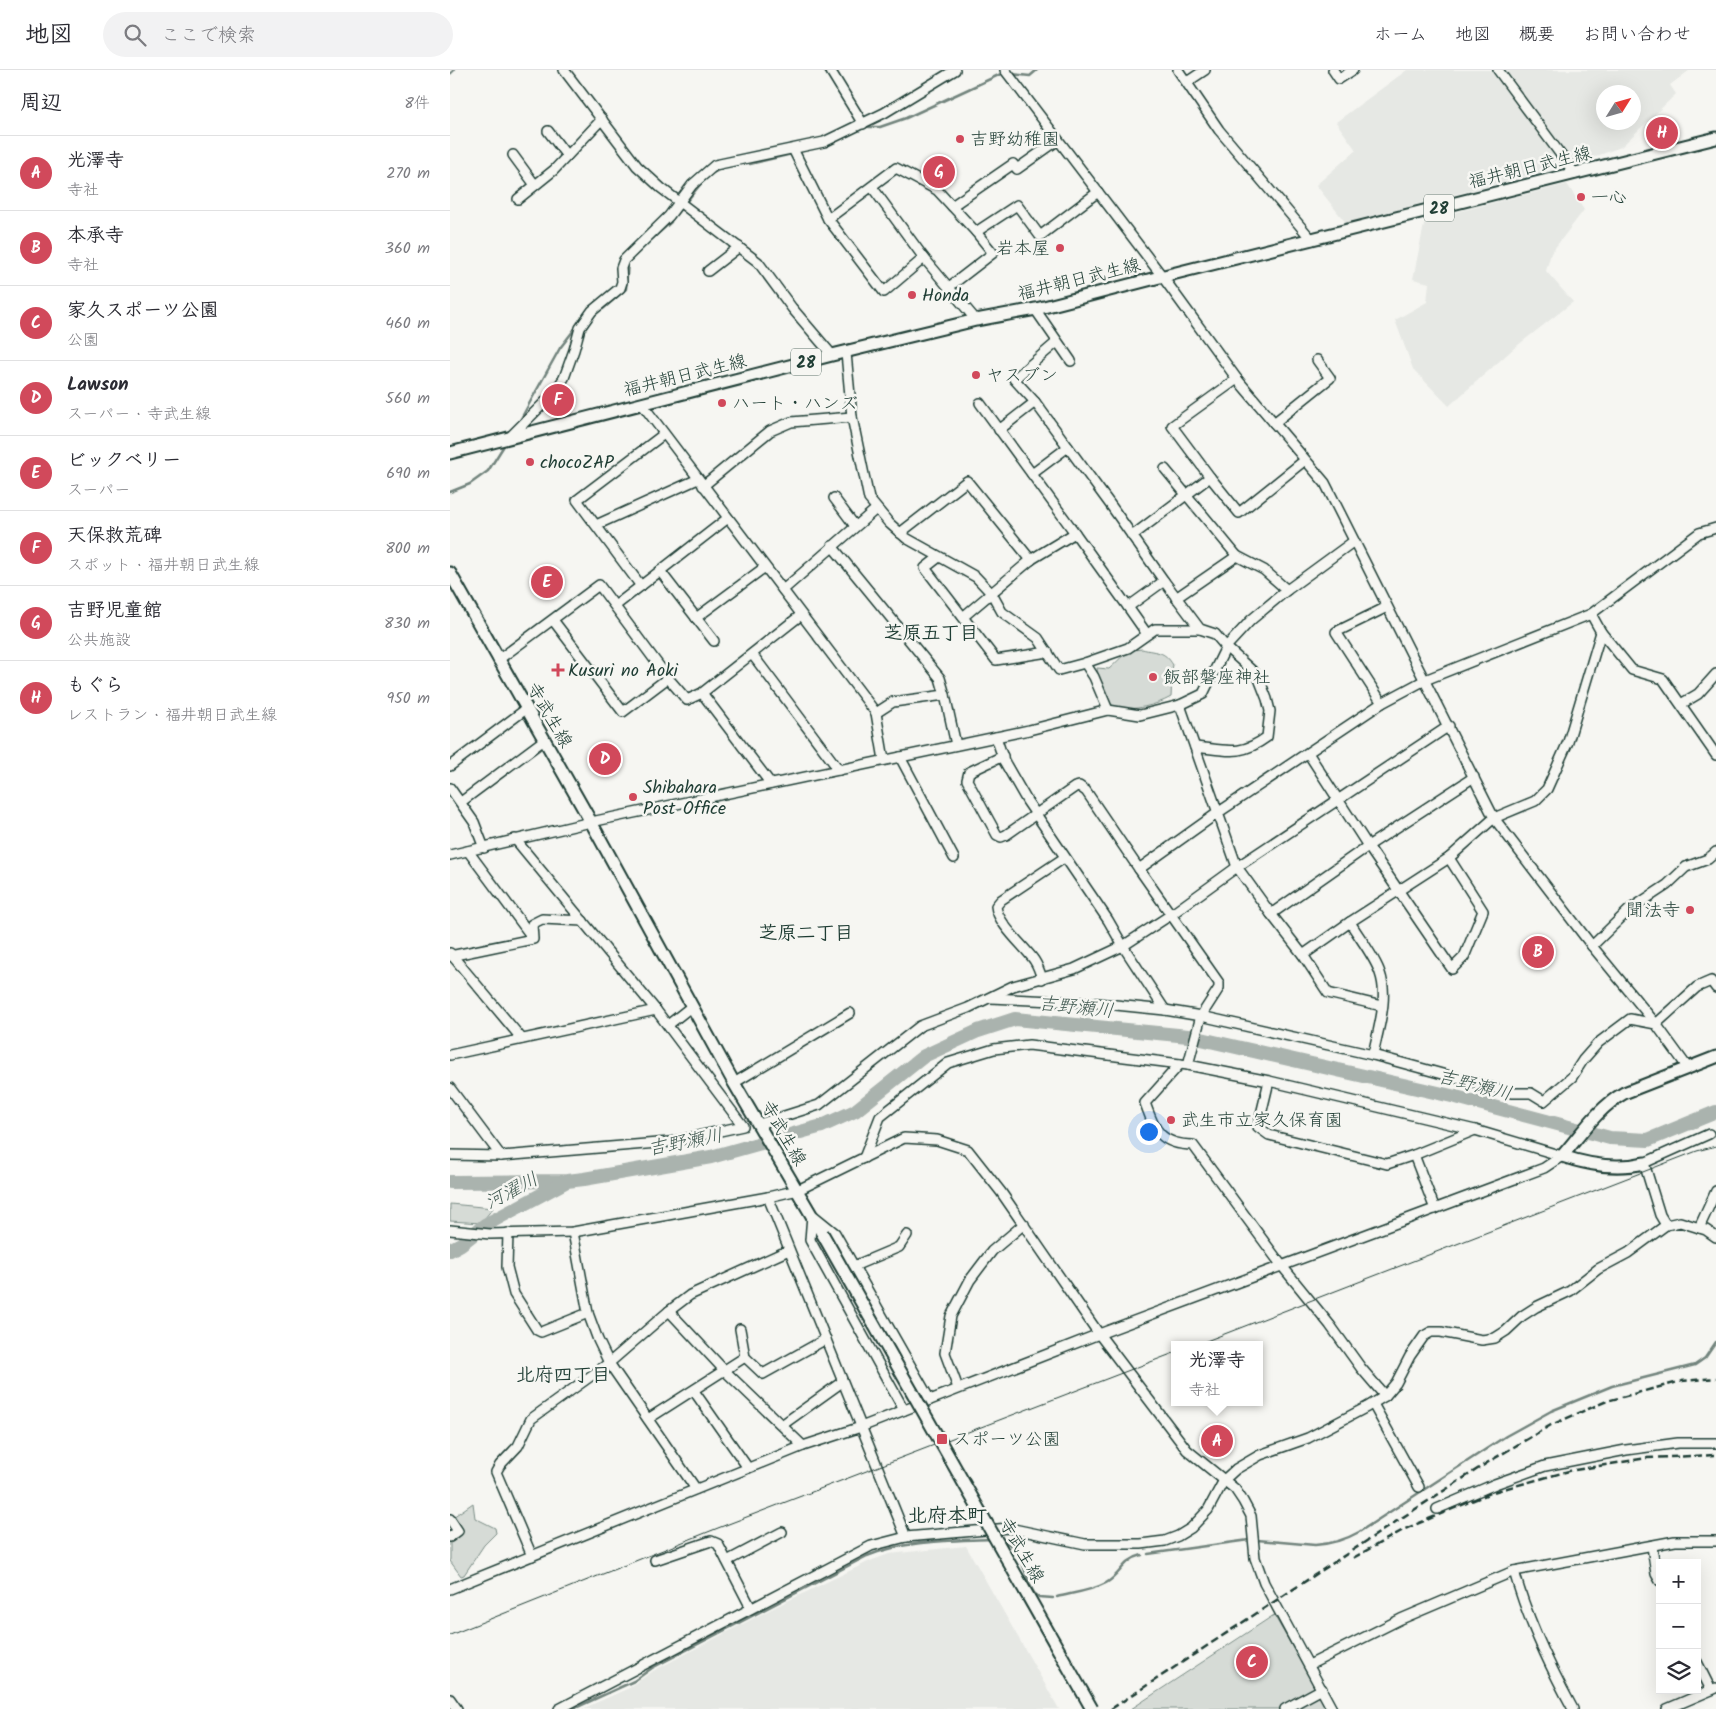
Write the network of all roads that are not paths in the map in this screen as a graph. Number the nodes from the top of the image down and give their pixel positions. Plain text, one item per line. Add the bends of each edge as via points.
1 (564, 70) edge
2 (830, 70) edge
3 (955, 70) edge
4 (1005, 70) edge
5 (1178, 70) edge
6 (1205, 70) edge
7 (1333, 70) edge
8 (1353, 70) edge
9 (1498, 70) edge
10 (1187, 82) junction
11 (602, 120) junction
12 (863, 124) junction
13 (548, 131) dead end
14 (1716, 138) edge
15 (1058, 140) junction
16 (793, 149) junction
17 (513, 155) dead end
18 (567, 156) junction
19 (1575, 174) junction
20 (535, 186) junction
21 (872, 187) junction
22 (1098, 192) junction
23 (518, 199) dead end
24 (681, 202) junction
25 (952, 206) junction
26 (828, 219) junction
27 (976, 232) junction
28 (1312, 240) junction
29 (739, 247) junction
30 (924, 258) junction
31 (708, 271) dead end
32 (1162, 276) junction
33 (949, 287) junction
34 (1035, 310) junction
35 (976, 320) junction
36 (1057, 342) junction
37 (846, 353) junction
38 (832, 356) junction
39 (1317, 360) dead end
40 (1071, 361) dead end
41 (1237, 379) junction
42 (1034, 402) junction
43 (980, 403) dead end
44 (642, 404) junction
45 (852, 417) junction
46 (1274, 423) junction
47 (1000, 430) junction
48 (664, 434) junction
49 (509, 438) junction
50 (1068, 447) junction
51 (450, 453) edge
52 (1305, 460) junction
53 (1165, 469) dead end
54 (1032, 474) junction
55 (1210, 477) junction
56 (701, 482) junction
57 (1186, 495) junction
58 (834, 498) dead end
59 (876, 509) junction
60 (728, 518) junction
61 (596, 525) junction
62 (855, 526) junction
63 (1716, 528) edge
64 (900, 532) junction
65 (1075, 533) junction
66 (1132, 536) junction
67 (1354, 541) junction
68 (832, 546) junction
69 (1237, 556) junction
70 (939, 557) junction
71 (1031, 560) junction
72 (765, 567) junction
73 (660, 571) junction
74 (452, 581) edge
75 (1164, 581) junction
76 (641, 586) junction
77 (783, 590) junction
78 (1287, 590) junction
79 (992, 594) junction
80 (1176, 598) junction
81 (615, 606) junction
82 (1128, 607) junction
83 (1387, 607) junction
84 (1591, 614) junction
85 (801, 615) junction
86 (963, 617) junction
87 (696, 618) junction
88 (553, 620) junction
89 (1200, 629) junction
90 (1601, 632) junction
91 (1147, 634) junction
92 (714, 641) dead end
93 (1226, 647) junction
94 (1048, 652) junction
95 (752, 654) junction
96 (498, 660) junction
97 (1085, 663) junction
98 (1716, 674) edge
99 (668, 678) junction
100 (1424, 680) junction
101 (702, 693) junction
102 (945, 694) junction
103 (1382, 702) junction
104 (1681, 704) junction
105 (1180, 705) junction
106 (526, 709) junction
107 (1108, 710) junction
108 (876, 713) junction
109 (1449, 726) junction
110 (996, 736) junction
111 (544, 740) junction
112 (956, 745) junction
113 (1195, 747) junction
114 (1308, 753) junction
115 (1716, 755) edge
116 (1003, 756) junction
117 (900, 757) junction
118 (884, 760) junction
119 (450, 766) edge
120 (839, 770) junction
121 (1474, 777) junction
122 (771, 784) junction
123 (450, 788) edge
124 (1338, 800) junction
125 (461, 802) junction
126 (1219, 812) junction
127 (1036, 814) junction
128 (1494, 818) junction
129 (591, 822) junction
130 (515, 839) junction
131 (1368, 846) junction
132 (484, 848) junction
133 (468, 851) junction
134 (1716, 852) edge
135 (450, 855) edge
136 (954, 858) dead end
137 (1064, 858) junction
138 (1450, 858) junction
139 (1237, 866) junction
140 (1139, 869) junction
141 (1399, 891) junction
142 (1172, 914) junction
143 (1271, 914) junction
144 (583, 921) junction
145 (1350, 922) junction
146 (533, 939) junction
147 (1123, 946) junction
148 (1592, 946) junction
149 (451, 955) edge
150 (1303, 956) junction
151 (1042, 979) junction
152 (1716, 988) edge
153 (988, 998) junction
154 (692, 1006) junction
155 (1382, 1006) junction
156 (656, 1010) junction
157 (1165, 1010) junction
158 (850, 1013) dead end
159 (1201, 1016) junction
160 (1656, 1024) junction
161 (668, 1025) junction
162 (522, 1039) junction
163 (450, 1055) edge
164 (1373, 1055) junction
165 (1716, 1057) edge
166 (1184, 1065) junction
167 (1688, 1068) junction
168 (1269, 1081) junction
169 (734, 1083) junction
170 (450, 1088) edge
171 (761, 1127) junction
172 (1475, 1130) junction
173 (1709, 1134) dead end
174 (450, 1155) edge
175 (1414, 1155) junction
176 (501, 1156) junction
177 (1562, 1156) junction
178 (864, 1158) junction
179 (1644, 1163) junction
180 (796, 1187) junction
181 (1716, 1191) edge
182 (768, 1197) junction
183 (1435, 1208) junction
184 (812, 1214) junction
185 (1024, 1224) junction
186 (1666, 1225) junction
187 (1699, 1228) junction
188 (450, 1230) edge
189 (573, 1232) junction
190 (508, 1233) junction
191 (907, 1235) dead end
192 (1716, 1237) edge
193 (789, 1250) junction
194 (854, 1266) junction
195 (1282, 1266) junction
196 (668, 1311) junction
197 (588, 1313) junction
198 (740, 1329) dead end
199 (1099, 1334) junction
200 (826, 1339) junction
201 (745, 1357) junction
202 (609, 1363) junction
203 (725, 1371) junction
204 (842, 1382) junction
205 (958, 1388) junction
206 (694, 1391) junction
207 (1384, 1396) junction
208 (930, 1400) junction
209 (1373, 1404) junction
210 (904, 1410) junction
211 (648, 1419) junction
212 (782, 1425) junction
213 (860, 1426) junction
214 (1716, 1442) edge
215 (803, 1446) junction
216 (748, 1468) junction
217 (1224, 1480) junction
218 (1419, 1487) dead end
219 (696, 1489) junction
220 (1437, 1508) dead end
221 (450, 1519) edge
222 (782, 1532) dead end
223 (450, 1537) edge
224 (906, 1537) junction
225 (1716, 1541) edge
226 (1652, 1546) junction
227 (532, 1556) junction
228 (655, 1560) dead end
229 (727, 1561) junction
230 (1514, 1571) junction
231 (1656, 1574) edge
232 (450, 1589) edge
233 (751, 1608) junction
234 (1308, 1665) junction
235 (1701, 1669) edge
236 (1322, 1689) junction
237 (1713, 1689) edge
238 (450, 1699) edge
239 (458, 1709) edge
240 (559, 1709) edge
241 (1092, 1709) edge
242 (1285, 1709) edge
243 (1332, 1709) edge
244 (1573, 1709) edge
245 (1667, 1709) edge

1 - 11 street
2 - 12 street
3 - 12 street
4 - 15 street
5 - 10 street
6 - 10 street
7 - 8 street via 1339,79
9 - 19 street
10 - 28 street via 1219,130
11 - 18 street
11 - 24 street via 637,166
12 - 16 street via 824,142
13 - 18 street
14 - 19 main road, 福井朝日武生線 / 28
15 - 22 street
15 - 25 street via 1017,169 1013,164
16 - 24 street via 715,165 692,185
16 - 26 street
17 - 20 street
18 - 20 street
19 - 28 main road, 福井朝日武生線 / 28
20 - 23 street
21 - 25 street via 896,168 937,190
21 - 26 street
21 - 30 street
22 - 27 street via 1040,236 1017,205
22 - 32 street
24 - 29 street
24 - 49 street via 624,260 620,288 592,311 580,328 564,378 554,393
25 - 27 street
26 - 30 street via 884,292
27 - 33 street via 993,253
28 - 32 main road, 福井朝日武生線 / 28
29 - 31 street
29 - 38 street via 758,262
30 - 33 street
32 - 34 main road, 福井朝日武生線 / 28
32 - 41 street
33 - 35 street
34 - 35 main road, 福井朝日武生線 / 28
34 - 36 street
35 - 37 main road, 福井朝日武生線 / 28
36 - 40 street
36 - 42 street via 1014,380
37 - 38 main road, 福井朝日武生線 / 28
37 - 45 street
38 - 44 main road, 福井朝日武生線 / 28
39 - 46 street via 1330,378
41 - 46 street
41 - 55 street via 1172,426
42 - 47 street
42 - 50 street
43 - 47 street
44 - 48 street
44 - 49 main road, 福井朝日武生線 / 28
45 - 56 street via 791,422 770,431
45 - 59 street via 869,499
46 - 52 street
47 - 54 street
48 - 56 street
48 - 61 street via 577,500
49 - 51 main road, 福井朝日武生線 / 28
50 - 54 street
50 - 66 street
52 - 55 street via 1239,513
52 - 67 street via 1325,483
53 - 57 street
54 - 65 street
55 - 57 street
56 - 60 street
56 - 61 street
57 - 66 street
57 - 69 street
58 - 62 street
59 - 62 street
59 - 64 street
60 - 72 street
60 - 73 street
61 - 76 street
62 - 68 street
63 - 84 street via 1699,533
64 - 70 street
64 - 71 street via 967,481
65 - 71 street
65 - 82 street
66 - 75 street
67 - 78 street
67 - 83 street
68 - 77 street
68 - 102 street via 940,678
69 - 78 street via 1264,570
69 - 80 street
70 - 79 street via 976,577
70 - 86 street via 925,568
71 - 79 street
72 - 77 street
72 - 87 street
73 - 76 street
73 - 87 street
74 - 96 main road, 寺武生線
75 - 80 street
75 - 82 street
76 - 81 street
77 - 85 street
78 - 93 street via 1250,620
79 - 86 street
79 - 94 street via 1002,612 1038,638
80 - 89 street
81 - 88 street via 599,585
81 - 99 street
82 - 91 street
83 - 100 street
83 - 103 street via 1336,632
84 - 90 street
84 - 100 street
85 - 95 street
85 - 108 street
86 - 94 street via 996,660
87 - 92 street
88 - 96 street
88 - 99 street via 623,712
89 - 91 street via 1155,629
89 - 93 street via 1215,634
90 - 104 street via 1632,670 1663,679
90 - 128 street via 1568,742 1550,784 1535,801
91 - 97 street via 1128,648
93 - 105 street via 1203,694
93 - 113 street via 1258,676 1270,711 1267,737 1241,751
94 - 97 street via 1059,670
95 - 101 street
95 - 120 street
96 - 106 main road, 寺武生線
97 - 107 street
98 - 104 street via 1698,694
99 - 101 street via 687,700
100 - 103 street
100 - 109 street
101 - 122 street
102 - 108 street via 893,702
102 - 112 street
103 - 114 street
104 - 115 street
105 - 107 street via 1140,715
105 - 113 street
106 - 111 main road, 寺武生線
106 - 119 street
107 - 110 street
108 - 118 street
109 - 121 street
109 - 124 street
110 - 112 street
110 - 116 street
111 - 125 street
111 - 129 main road, 寺武生線
112 - 117 street
113 - 126 street
114 - 124 street
114 - 126 street
116 - 127 street
116 - 127 street via 969,772 967,776 991,826 1001,837
117 - 118 street
117 - 136 street
118 - 120 street
120 - 122 street
121 - 128 street
121 - 131 street
122 - 129 street
123 - 125 street
124 - 131 street
124 - 139 street
125 - 132 street via 474,822
126 - 139 street
126 - 140 street
127 - 137 street
127 - 140 street via 1075,786 1083,788
128 - 138 street
128 - 148 street
129 - 130 street
129 - 154 main road, 寺武生線
130 - 132 street
130 - 144 street
131 - 141 street
131 - 143 street
132 - 133 street
133 - 135 street
133 - 146 street
134 - 148 street via 1708,860 1686,868 1629,910
137 - 147 street
137 - 151 street via 996,906 1000,918 1033,959
138 - 141 street
138 - 141 street via 1483,912 1464,957 1452,969
139 - 142 street
139 - 143 street
140 - 142 street
141 - 145 street
142 - 147 street
142 - 159 street via 1219,983
143 - 150 street
144 - 146 street via 542,919 532,924
144 - 156 street
145 - 150 street
145 - 155 street via 1380,971
146 - 149 street
147 - 151 street via 1074,969
147 - 157 street
148 - 160 street
149 - 162 street
150 - 155 street via 1328,993
151 - 153 street via 1013,986
152 - 160 street via 1711,981 1697,987
153 - 157 street
153 - 171 street via 920,1026 819,1105
154 - 161 street
154 - 169 main road, 寺武生線
155 - 164 street
156 - 161 street
156 - 162 street
157 - 159 street
158 - 169 street
159 - 164 street
159 - 166 street via 1193,1047
160 - 164 street via 1630,1019 1598,1044 1572,1077 1544,1101 1531,1093 1512,1093
160 - 167 street
161 - 176 street via 743,1126 670,1142
162 - 163 street
165 - 167 main road
166 - 168 street
166 - 178 street via 1029,1045 969,1056 948,1063 880,1117
166 - 195 street via 1145,1103 1154,1128 1172,1142 1192,1145
167 - 177 main road via 1624,1093 1604,1106
168 - 172 street
168 - 175 street via 1258,1127 1270,1135 1387,1164
169 - 171 main road, 寺武生線
170 - 176 street
171 - 180 main road, 寺武生線
172 - 175 street
172 - 177 street
173 - 179 street
174 - 176 street
175 - 183 street
177 - 179 main road via 1611,1167
177 - 183 street via 1544,1168
178 - 180 street
178 - 185 street via 904,1138 937,1140 968,1150
179 - 186 street
180 - 182 street
180 - 184 main road, 寺武生線
181 - 187 street
182 - 189 street
182 - 193 street
183 - 195 street
184 - 194 street via 835,1233
184 - 210 street via 810,1240
184 - 241 main road, 寺武生線, bridge
185 - 199 street
185 - 205 street via 992,1251 970,1280 951,1316 945,1353
186 - 187 street via 1680,1222
186 - 207 street via 1570,1291 1522,1316 1494,1338 1482,1340 1441,1332 1424,1336 1396,1383
187 - 192 street
188 - 190 street
189 - 190 street
189 - 197 street
190 - 197 street via 507,1267 514,1294 538,1330 541,1332
191 - 194 street via 899,1247
193 - 196 street via 690,1295
193 - 200 street
194 - 208 street
195 - 199 street
195 - 207 street
196 - 202 street
196 - 203 street
197 - 202 street
198 - 201 street
199 - 205 street
199 - 217 street via 1187,1450
200 - 201 street via 763,1374
200 - 204 street
201 - 203 street
202 - 211 street
202 - 227 street via 531,1419 518,1446 496,1472
203 - 206 street
203 - 212 street
204 - 212 street
204 - 213 street
205 - 208 street
206 - 211 street
206 - 216 street
207 - 209 street
208 - 210 street
209 - 217 street via 1308,1438 1250,1460
209 - 218 street
210 - 213 street
211 - 219 street
212 - 215 street
213 - 215 street
213 - 224 street
214 - 220 street via 1626,1450 1545,1466
215 - 216 street
216 - 219 street
217 - 224 street via 1208,1510 1191,1528 1165,1541 1085,1544 1009,1528
217 - 234 street via 1235,1489 1251,1516 1255,1558 1264,1583
219 - 227 street
221 - 223 street via 458,1531
222 - 229 street
224 - 233 street via 871,1546
225 - 226 street via 1675,1541
226 - 230 street
226 - 231 street
227 - 232 street
228 - 229 street via 711,1541 718,1544
229 - 233 street
230 - 234 street via 1401,1619
230 - 244 street via 1523,1602 1557,1681
233 - 240 street
234 - 236 street
235 - 237 street
236 - 242 street
236 - 243 street
237 - 245 street
238 - 239 street

